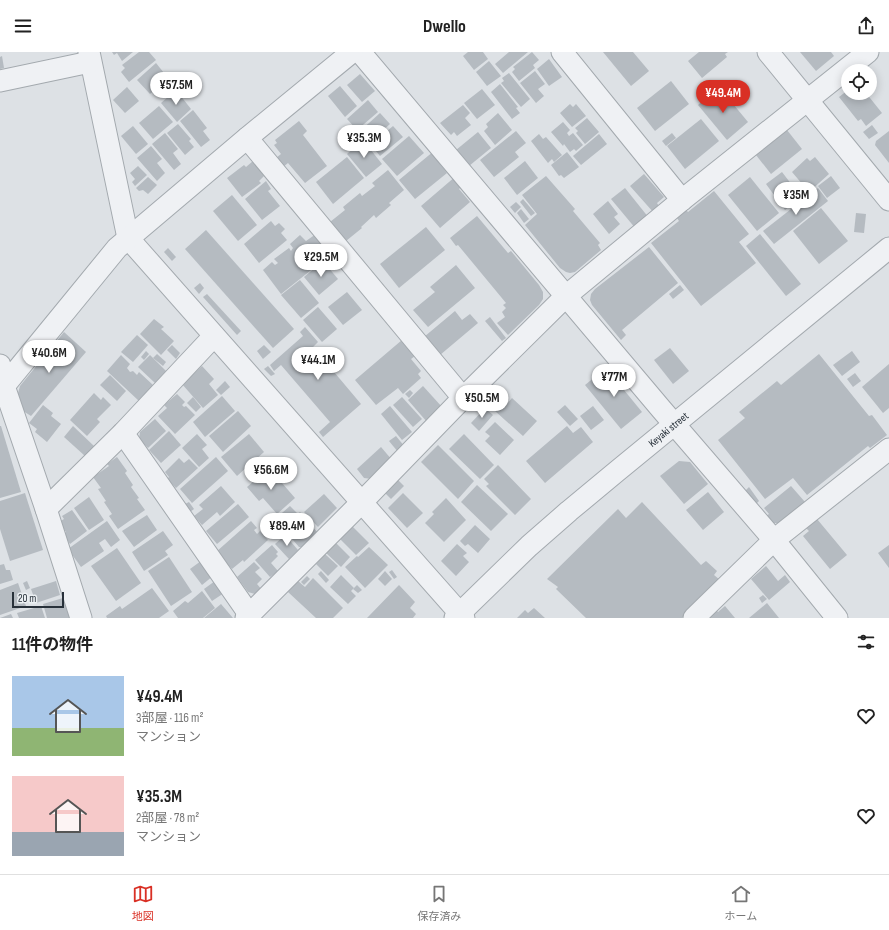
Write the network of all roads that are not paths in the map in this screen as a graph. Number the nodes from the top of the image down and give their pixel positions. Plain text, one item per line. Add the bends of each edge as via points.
1 (352, 52) edge
2 (360, 52) edge
3 (562, 52) edge
4 (768, 52) edge
5 (868, 52) edge
6 (89, 57) edge
7 (0, 81) edge
8 (808, 100) junction
9 (247, 138) junction
10 (682, 200) junction
11 (889, 200) edge
12 (128, 238) junction
13 (889, 248) edge
14 (566, 296) junction
15 (214, 336) junction
16 (0, 365) edge
17 (2, 388) edge
18 (463, 398) junction
19 (675, 424) junction
20 (123, 433) junction
21 (887, 455) edge
22 (361, 503) junction
23 (46, 509) junction
24 (774, 540) junction
25 (247, 616) edge
26 (460, 616) edge
27 (81, 618) edge
28 (694, 618) edge
29 (837, 618) edge

1 - 9 street
2 - 14 street
3 - 10 street
4 - 8 street
5 - 8 street
6 - 7 street
6 - 12 street
8 - 10 street
8 - 11 street
9 - 12 street
9 - 18 street
10 - 14 street
12 - 15 street
12 - 17 street
13 - 19 street, Keyaki street
14 - 18 street
14 - 19 street
15 - 20 street
15 - 22 street
16 - 17 street
17 - 23 street
18 - 22 street
19 - 24 street
19 - 26 street, Keyaki street via 535,541
20 - 23 street
20 - 25 street
21 - 24 street
22 - 25 street
22 - 26 street
23 - 27 street
24 - 28 street
24 - 29 street

